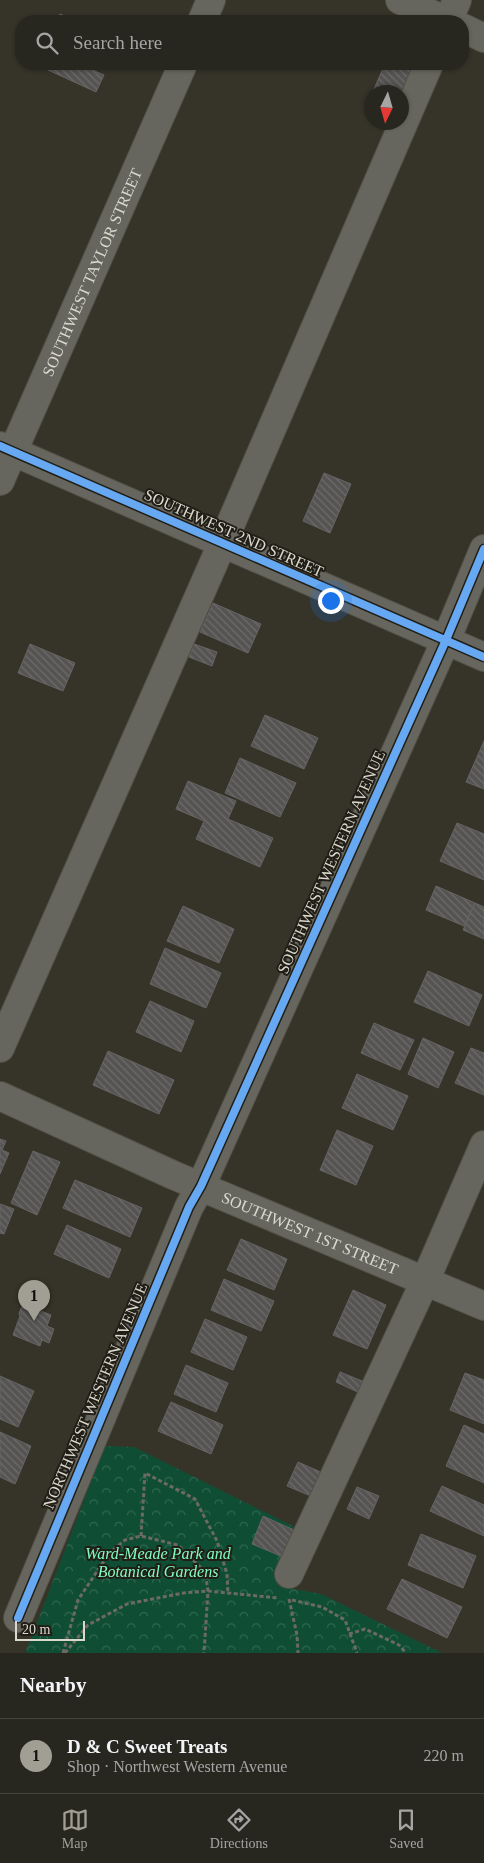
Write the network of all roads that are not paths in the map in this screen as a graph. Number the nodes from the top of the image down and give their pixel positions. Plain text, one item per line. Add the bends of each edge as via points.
1 (211, 0) edge
2 (400, 0) edge
3 (457, 0) edge
4 (205, 15) edge
5 (434, 15) edge
6 (451, 15) edge
7 (469, 31) edge
8 (484, 38) edge
9 (180, 70) edge
10 (426, 70) edge
11 (6, 448) edge
12 (0, 481) edge
13 (222, 544) junction
14 (484, 549) edge
15 (446, 640) junction
16 (484, 657) edge
17 (0, 1048) edge
18 (0, 1096) edge
19 (484, 1145) edge
20 (201, 1186) junction
21 (425, 1281) junction
22 (484, 1306) edge
23 (289, 1587) road end
24 (18, 1618) dead end

1 - 4 street
2 - 5 street
3 - 6 street
7 - 8 street
9 - 11 street, SOUTHWEST TAYLOR STREET
10 - 13 street
11 - 12 street, SOUTHWEST TAYLOR STREET
11 - 13 street, SOUTHWEST 2ND STREET
13 - 15 street, SOUTHWEST 2ND STREET
13 - 17 street
14 - 15 street, SOUTHWEST WESTERN AVENUE
15 - 16 street, SOUTHWEST 2ND STREET
15 - 20 street, SOUTHWEST WESTERN AVENUE
18 - 20 street, SOUTHWEST 1ST STREET
19 - 21 street
20 - 21 street, SOUTHWEST 1ST STREET
20 - 24 street, NORTHWEST WESTERN AVENUE via 189,1207
21 - 22 street, SOUTHWEST 1ST STREET
21 - 23 street

